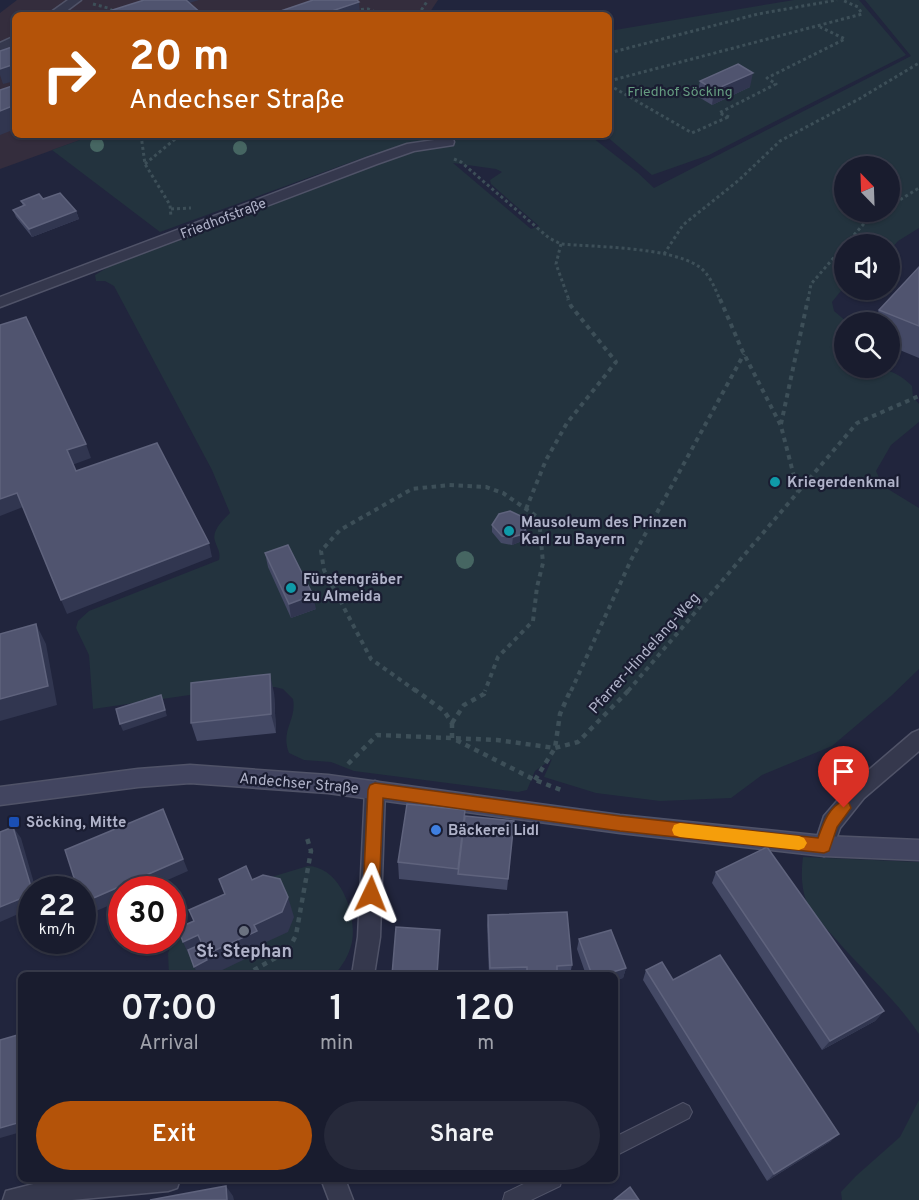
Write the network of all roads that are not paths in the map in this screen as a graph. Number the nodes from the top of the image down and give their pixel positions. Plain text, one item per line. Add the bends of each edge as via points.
1 (75, 0) edge
2 (57, 12) edge
3 (448, 142) dead end
4 (0, 302) edge
5 (919, 739) edge
6 (375, 790) junction
7 (0, 796) edge
8 (824, 846) junction
9 (919, 850) edge
10 (363, 972) edge
11 (682, 1112) dead end
12 (618, 1145) edge
13 (135, 1182) edge
14 (334, 1182) edge
15 (547, 1182) edge
16 (15, 1200) edge
17 (341, 1200) edge
18 (512, 1200) edge

1 - 2 street
3 - 4 street, Friedhofstraße via 412,147
5 - 8 street via 857,792 831,823
6 - 7 street, Andechser Straße via 190,774 138,777
6 - 8 street, Andechser Straße via 620,824
6 - 10 street via 369,937
8 - 9 street, Andechser Straße
11 - 12 lane
13 - 16 street via 68,1188
14 - 17 street
15 - 18 lane

